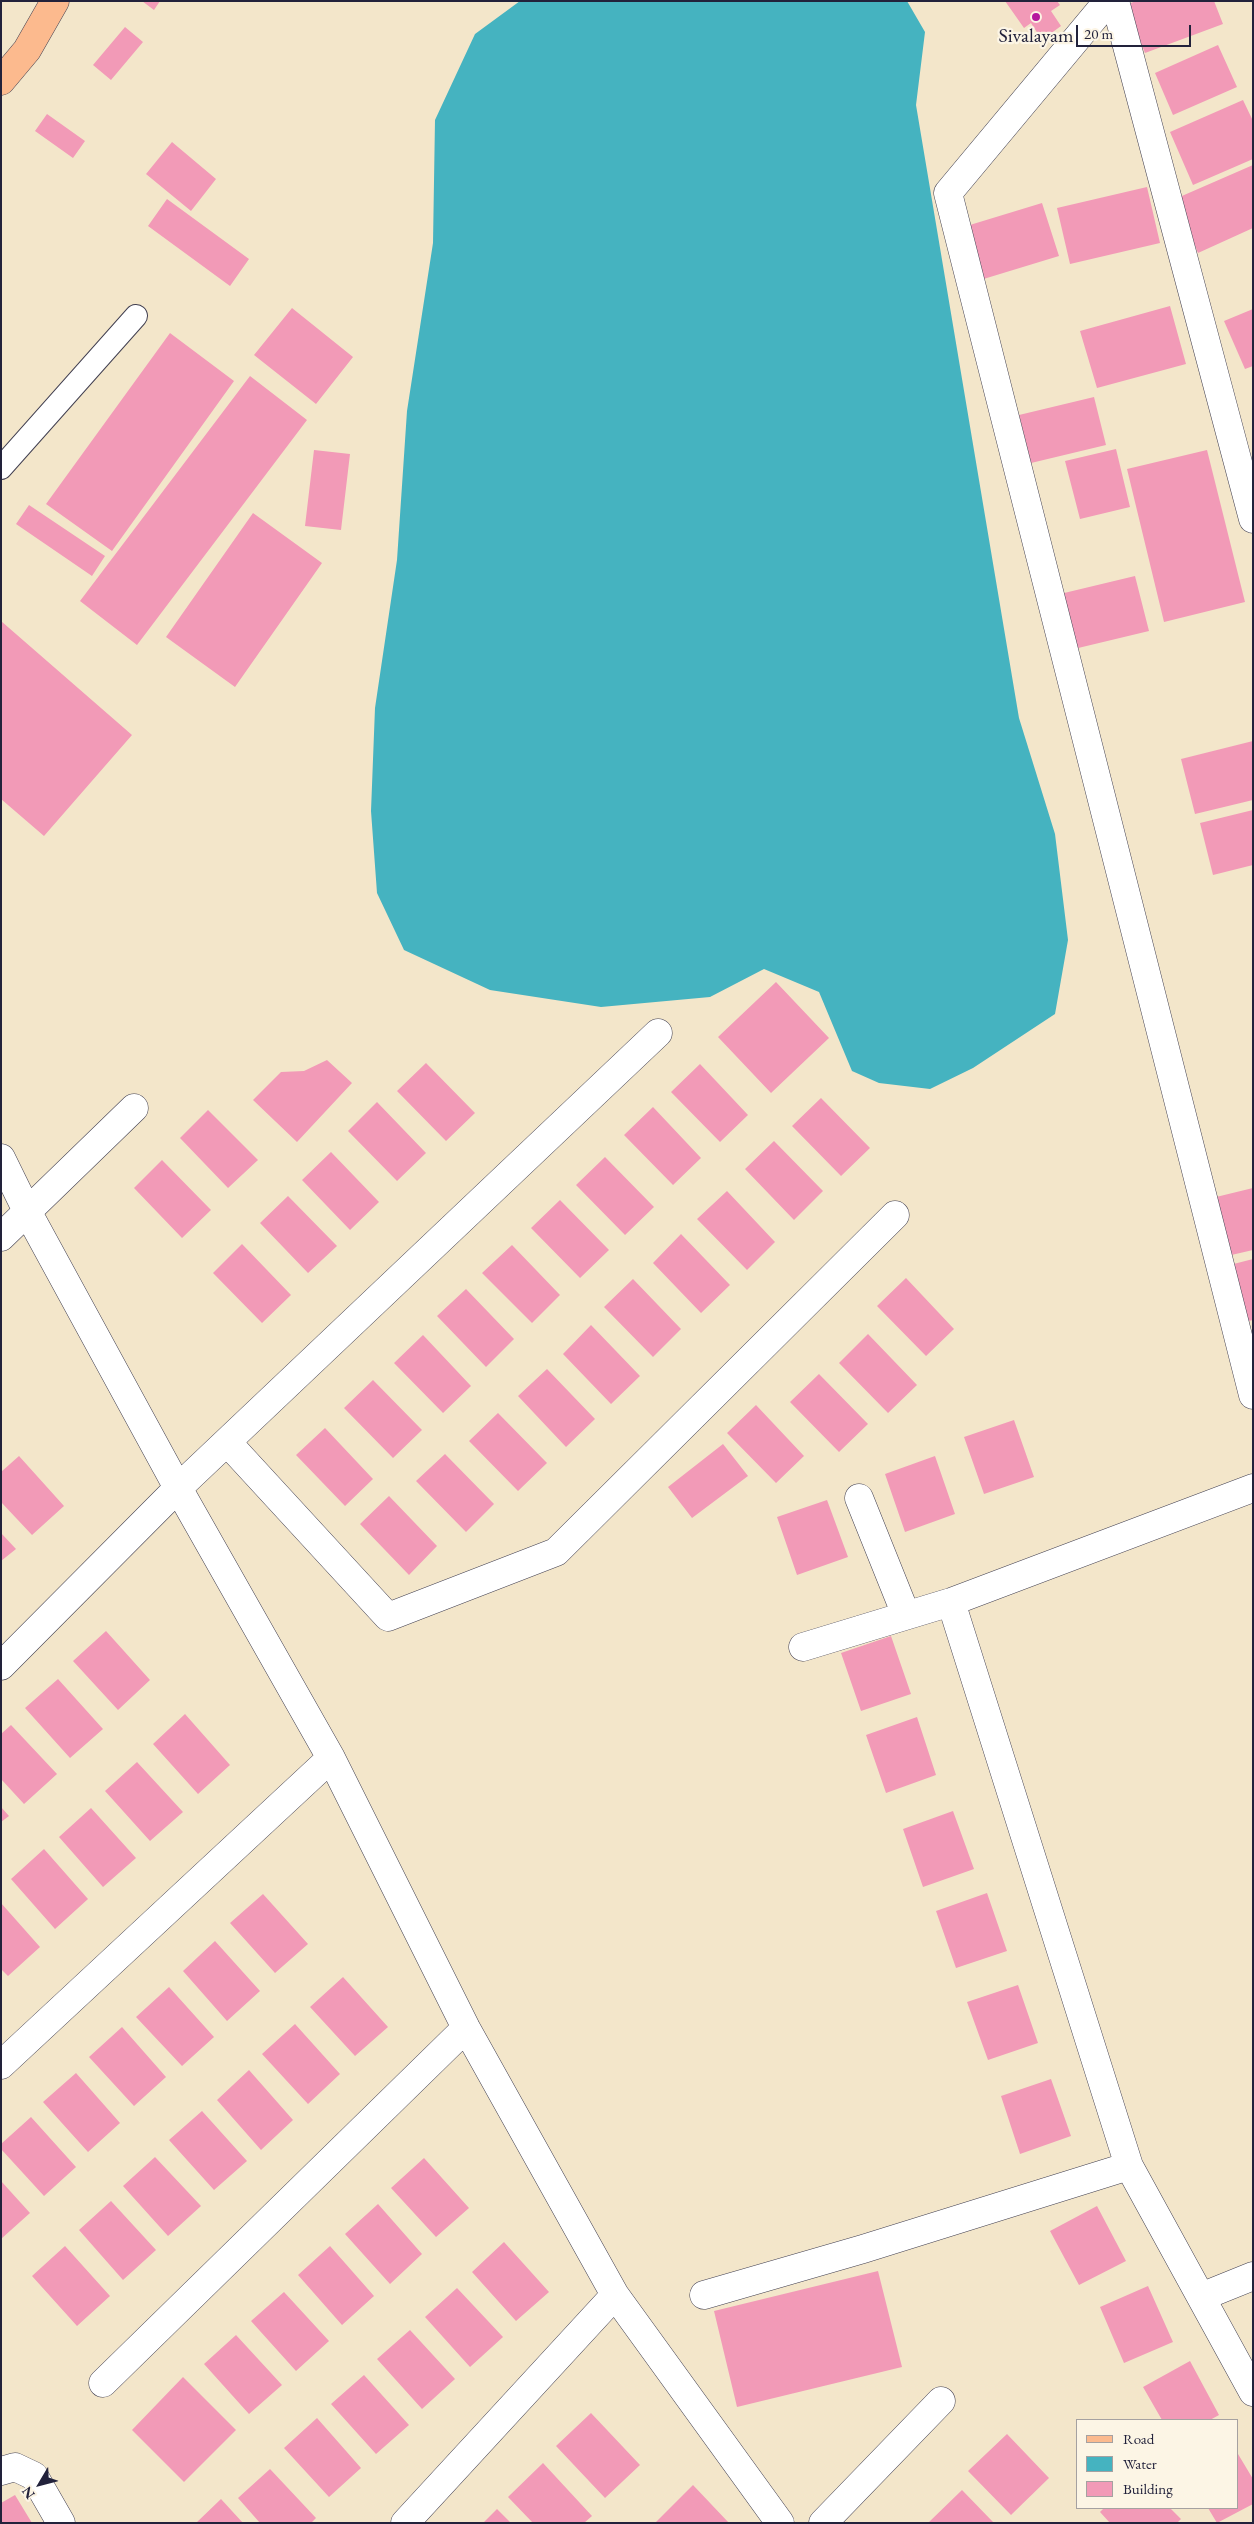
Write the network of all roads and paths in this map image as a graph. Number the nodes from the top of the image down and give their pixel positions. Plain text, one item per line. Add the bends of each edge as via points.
1 (55, 1) edge
2 (1108, 1) edge
3 (1115, 1) edge
4 (1, 81) edge
5 (136, 316) dead end
6 (1, 468) edge
7 (1253, 519) edge
8 (658, 1034) dead end
9 (134, 1108) dead end
10 (1, 1158) edge
11 (27, 1211) junction
12 (895, 1216) dead end
13 (1, 1237) edge
14 (1253, 1395) edge
15 (227, 1442) junction
16 (178, 1488) junction
17 (1253, 1488) edge
18 (859, 1498) dead end
19 (952, 1602) junction
20 (906, 1615) junction
21 (803, 1647) dead end
22 (1, 1666) edge
23 (331, 1758) junction
24 (466, 2028) junction
25 (1, 2065) edge
26 (1129, 2166) junction
27 (1253, 2276) edge
28 (615, 2295) junction
29 (704, 2295) dead end
30 (1201, 2297) junction
31 (104, 2383) dead end
32 (1253, 2392) edge
33 (941, 2401) dead end
34 (1, 2471) edge
35 (61, 2523) edge
36 (405, 2523) edge
37 (780, 2523) edge
38 (823, 2523) edge

1 - 4 main road via 27,50
2 - 14 street via 948,193
3 - 7 street
5 - 6 lane
8 - 15 street
9 - 11 street
10 - 11 street
11 - 13 street
11 - 16 street
12 - 15 street via 556,1552 388,1617
15 - 16 street
16 - 22 street
16 - 23 street
17 - 19 street
18 - 20 street
19 - 20 street
19 - 26 street
20 - 21 street
23 - 24 street
23 - 25 street
24 - 28 street
24 - 31 street
26 - 29 street
26 - 30 street
27 - 30 street
28 - 36 street
28 - 37 street
30 - 32 street
33 - 38 street
34 - 35 street via 16,2467 34,2476

